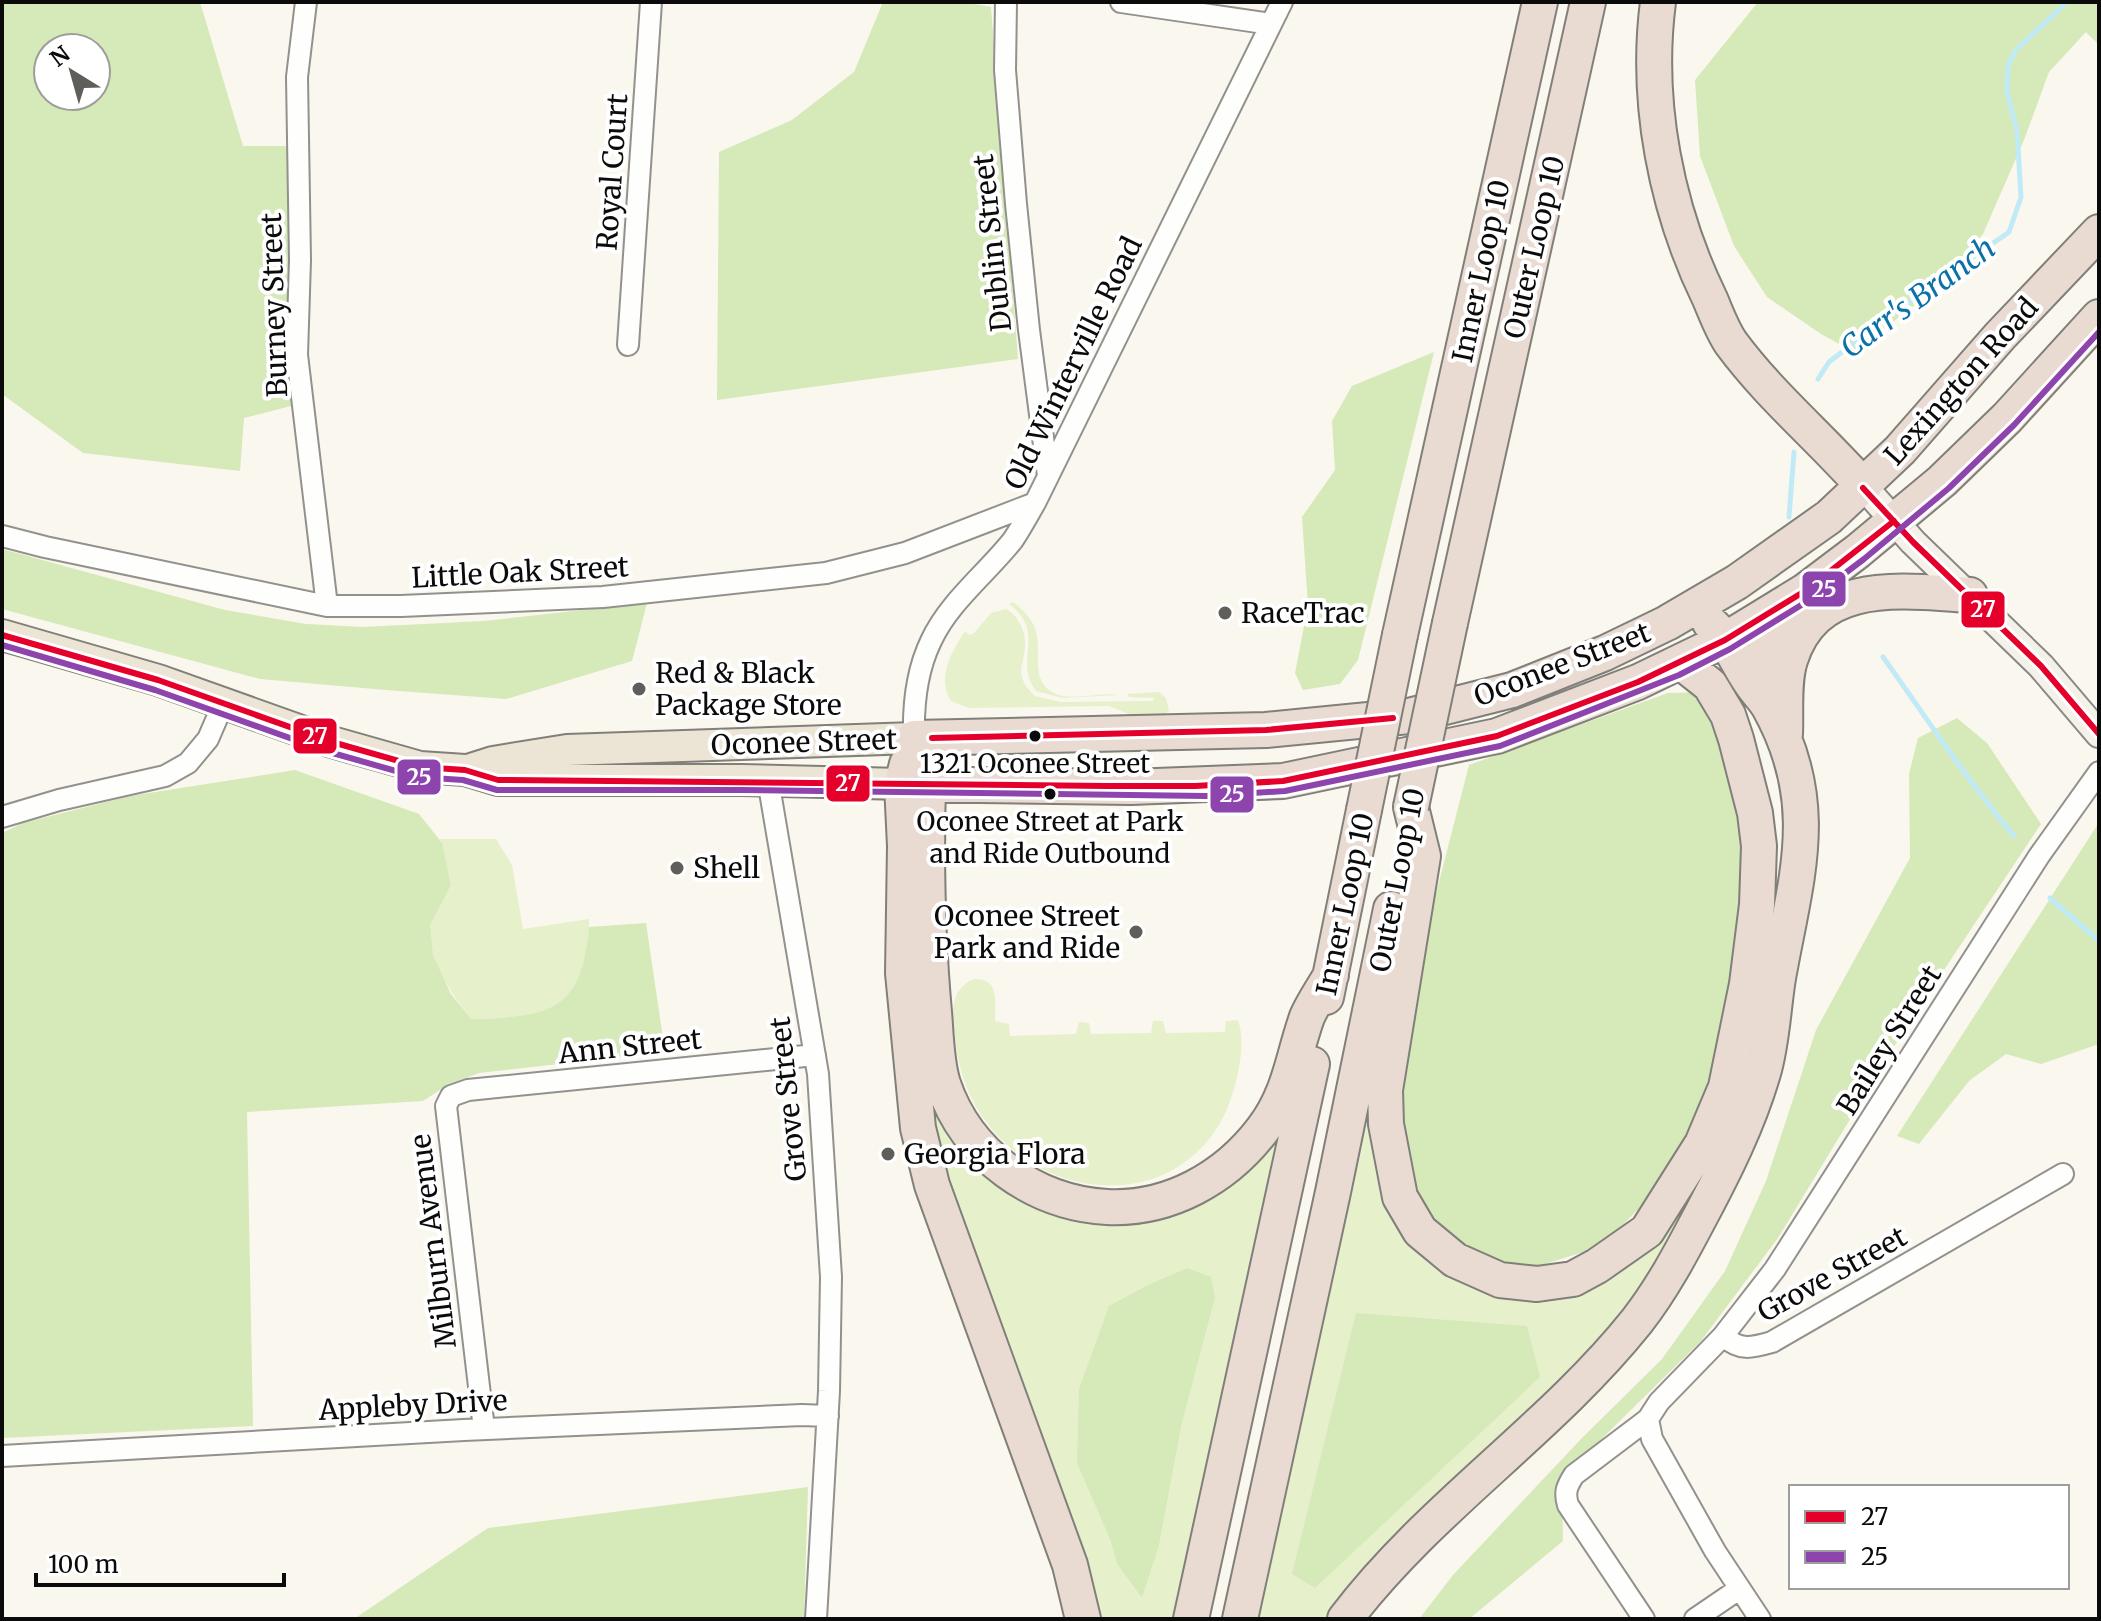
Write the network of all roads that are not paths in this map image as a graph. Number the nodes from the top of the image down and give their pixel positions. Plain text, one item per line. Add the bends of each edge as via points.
1 (306, 2) edge
2 (651, 2) edge
3 (1006, 2) edge
4 (1121, 2) edge
5 (1282, 2) edge
6 (1540, 2) edge
7 (1588, 2) edge
8 (1658, 2) edge
9 (1271, 24) junction
10 (2099, 232) edge
11 (2099, 317) edge
12 (628, 345) dead end
13 (1048, 477) junction
14 (1864, 487) junction
15 (1035, 503) junction
16 (1894, 521) junction
17 (2, 536) edge
18 (1780, 554) joint
19 (1960, 586) junction
20 (1793, 598) junction
21 (327, 606) junction
22 (1692, 608) junction
23 (2, 635) edge
24 (1725, 640) junction
25 (1681, 662) junction
26 (224, 702) junction
27 (1768, 704) junction
28 (2099, 734) edge
29 (914, 738) junction
30 (1785, 739) junction
31 (465, 770) junction
32 (2099, 772) edge
33 (768, 780) junction
34 (915, 783) junction
35 (966, 784) junction
36 (1411, 807) junction
37 (2, 817) edge
38 (928, 878) junction
39 (1331, 975) junction
40 (815, 1055) junction
41 (451, 1096) joint
42 (2063, 1174) dead end
43 (1723, 1336) junction
44 (828, 1416) junction
45 (1648, 1419) junction
46 (484, 1429) junction
47 (2, 1456) edge
48 (1739, 1589) junction
49 (816, 1619) edge
50 (1083, 1619) edge
51 (1191, 1619) edge
52 (1240, 1619) edge
53 (1345, 1619) edge
54 (1644, 1619) edge
55 (1695, 1619) edge
56 (1760, 1619) edge

1 - 21 street, Burney Street via 297,77 297,355
2 - 12 street, Royal Court
3 - 13 street, Dublin Street via 1008,109
4 - 9 street
5 - 9 street, Old Winterville Road
6 - 39 highway, Inner Loop 10, bridge
7 - 36 highway, Outer Loop 10, bridge
8 - 14 highway via 1653,41 1658,126 1669,185 1696,272 1729,340
9 - 13 street, Old Winterville Road
10 - 14 highway, Lexington Road
11 - 16 highway, Lexington Road via 2007,418
13 - 15 street, Old Winterville Road
14 - 16 main road
14 - 18 highway, Lexington Road
15 - 21 street, Little Oak Street via 905,553 826,573 603,597
15 - 29 street, Old Winterville Road via 931,641 917,682
16 - 19 main road
16 - 20 highway, Lexington Road
17 - 21 street, Little Oak Street
18 - 22 highway, Oconee Street
19 - 20 highway via 1897,574
19 - 28 main road via 2041,666
19 - 30 highway via 1852,596 1807,626 1789,663
20 - 24 highway, Oconee Street
20 - 27 highway via 1765,651
22 - 24 highway
22 - 29 highway, Oconee Street via 1605,653 1512,690 1409,716 1266,730
23 - 26 main road, Oconee Street
24 - 25 highway, Oconee Street
24 - 27 highway
25 - 35 highway, Oconee Street via 1497,736 1283,781 1131,787
25 - 36 highway via 1710,685 1728,715 1755,813 1757,905 1747,984 1726,1087 1702,1144 1647,1231 1573,1279 1537,1284 1500,1280 1455,1260 1420,1231 1400,1197 1385,1090 1423,856
26 - 31 main road, Oconee Street via 420,767
26 - 37 street via 208,739 188,763 165,776
27 - 30 highway
29 - 31 main road, Oconee Street via 567,750
29 - 34 highway
30 - 53 highway via 1803,833 1799,874 1764,1071 1737,1148 1673,1267 1606,1358 1411,1545
31 - 33 main road, Oconee Street via 498,780
32 - 43 street, Bailey Street via 2039,856 1784,1255
33 - 34 main road, Oconee Street
33 - 40 street, Grove Street
34 - 35 highway, Oconee Street
34 - 38 highway
34 - 50 highway via 905,846 903,973 918,1128 932,1185 1070,1565
35 - 38 highway via 944,824
36 - 52 highway, Outer Loop 10
38 - 39 highway via 927,942 937,1044 953,1109 991,1158 1017,1179 1082,1205 1155,1202 1191,1191 1226,1167 1264,1129 1291,1079 1308,1016
39 - 51 highway, Inner Loop 10
40 - 41 street, Ann Street via 468,1090
40 - 44 street, Grove Street via 831,1277
41 - 46 street, Milburn Avenue via 446,1106 448,1134
42 - 43 street, Grove Street via 1772,1342 1744,1349
43 - 45 street
44 - 46 street, Appleby Drive
44 - 49 street, Grove Street
45 - 48 street via 1652,1439
45 - 54 street via 1574,1475 1565,1495
46 - 47 street, Appleby Drive
48 - 55 street
48 - 56 street

